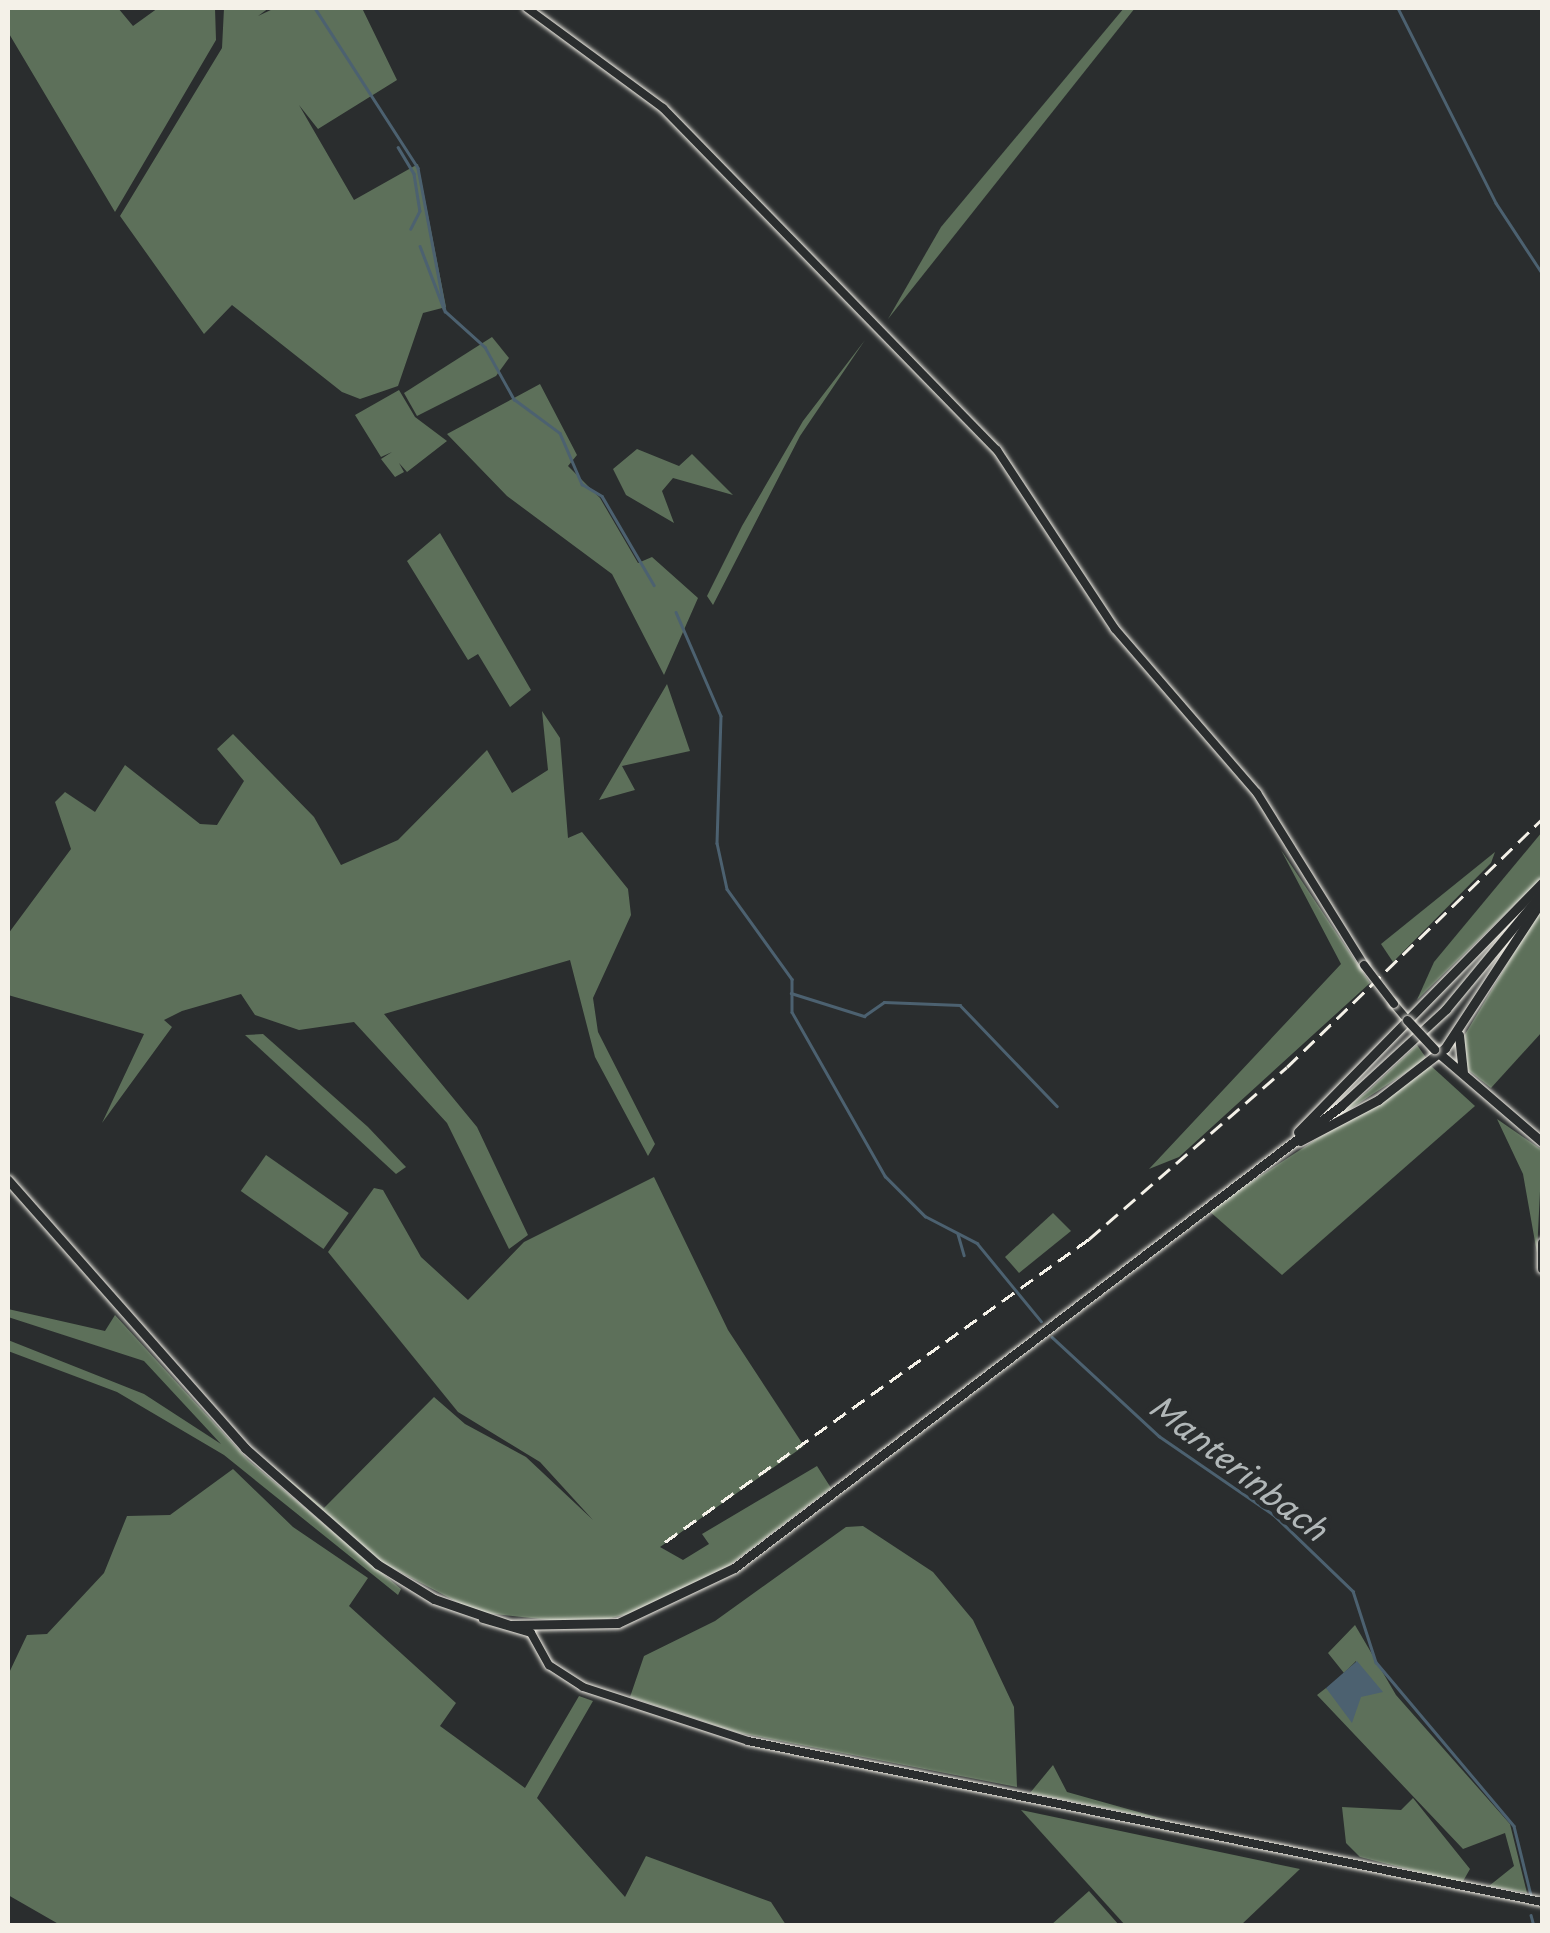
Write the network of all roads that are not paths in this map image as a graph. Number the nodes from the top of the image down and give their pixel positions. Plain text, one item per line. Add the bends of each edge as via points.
1 (527, 8) edge
2 (1542, 882) edge
3 (1542, 896) edge
4 (1406, 1018) junction
5 (1459, 1033) junction
6 (1436, 1051) junction
7 (1469, 1084) junction
8 (1542, 1141) edge
9 (1288, 1145) junction
10 (1279, 1152) junction
11 (8, 1180) edge
12 (1542, 1242) edge
13 (1542, 1269) edge
14 (480, 1616) junction
15 (1539, 1904) edge

1 - 4 street, bridge via 664,108 997,450 1114,629 1258,793 1364,966
2 - 4 main road
3 - 5 main road
3 - 9 main road via 1433,1024
4 - 6 main road, bridge
4 - 10 main road
5 - 6 main road
5 - 7 main road via 1456,1057
6 - 7 main road
6 - 9 main road via 1378,1100
7 - 8 main road
9 - 10 main road
10 - 14 main road via 705,1587 587,1628
11 - 14 main road via 290,1492 414,1588
12 - 13 street
14 - 15 street via 531,1633 567,1679 748,1741

